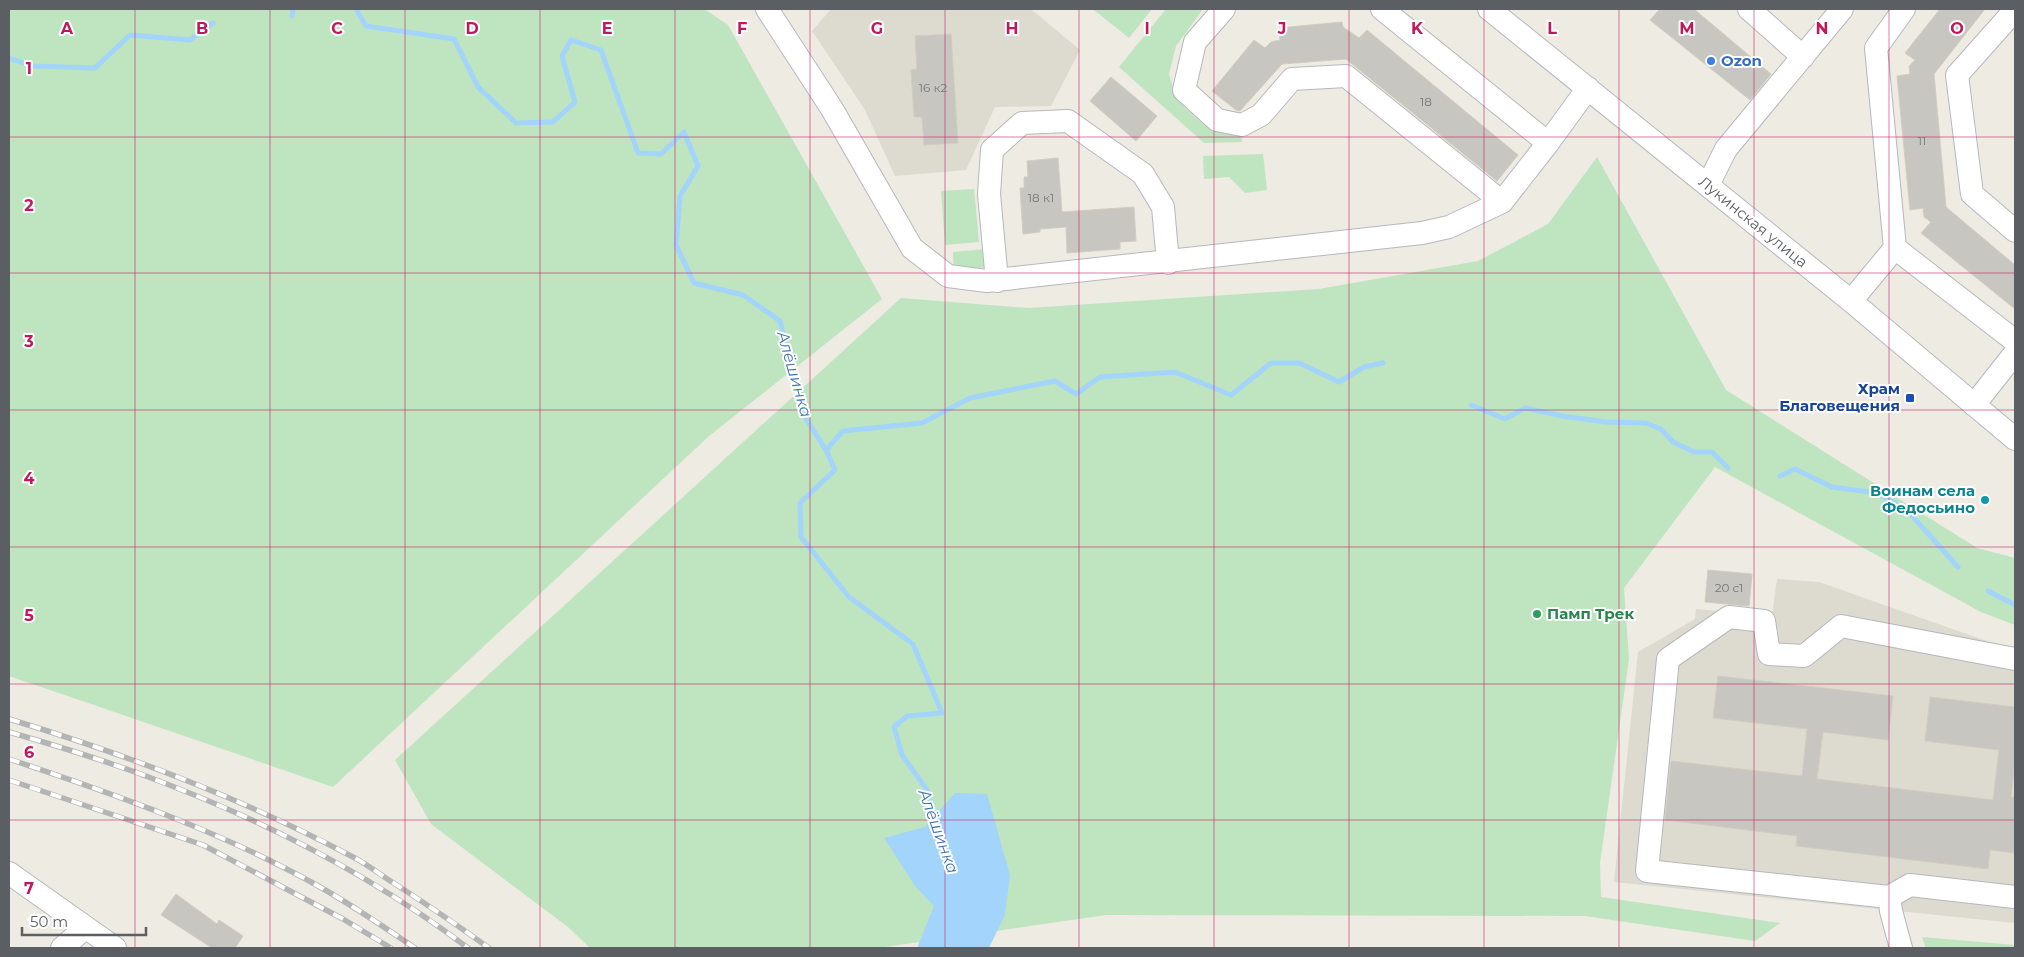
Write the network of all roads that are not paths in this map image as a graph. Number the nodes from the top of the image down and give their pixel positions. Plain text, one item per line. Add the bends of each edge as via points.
1 (767, 9) edge
2 (1224, 9) edge
3 (1382, 9) edge
4 (1489, 9) edge
5 (1748, 9) edge
6 (1842, 9) edge
7 (1904, 9) edge
8 (2015, 10) edge
9 (1803, 57) junction
10 (1588, 88) junction
11 (1548, 143) junction
12 (1708, 186) junction
13 (1502, 202) junction
14 (2015, 230) edge
15 (1894, 248) junction
16 (1168, 263) junction
17 (997, 281) junction
18 (1851, 301) junction
19 (2015, 342) edge
20 (2015, 353) edge
21 (1974, 405) junction
22 (2012, 428) edge
23 (2015, 659) edge
24 (9, 873) edge
25 (1889, 896) junction
26 (2015, 897) edge
27 (85, 928) junction
28 (1894, 938) edge
29 (62, 948) edge
30 (115, 948) edge

1 - 17 street via 832,109 912,248 948,276
2 - 13 street via 1196,42 1184,90 1217,120 1242,124 1261,115 1292,79 1346,76
3 - 11 street
4 - 10 street, Лукинская улица
5 - 9 street
6 - 9 street
7 - 15 street via 1876,48
8 - 14 street via 1957,75 1972,194
9 - 12 street via 1726,150
10 - 11 street
10 - 12 street, Лукинская улица
11 - 13 street
12 - 18 street, Лукинская улица
13 - 16 street via 1449,226 1422,234
15 - 18 street
15 - 19 street
16 - 17 street
16 - 17 street via 1163,207 1143,174 1068,120 1022,124 992,150 989,194
18 - 21 street, Лукинская улица
20 - 21 street
21 - 22 street, Лукинская улица
23 - 25 street via 1841,626 1804,656 1769,654 1764,621 1729,617 1668,659 1648,871
24 - 27 street
25 - 26 street via 1910,885
25 - 28 street
27 - 29 street
27 - 30 street

